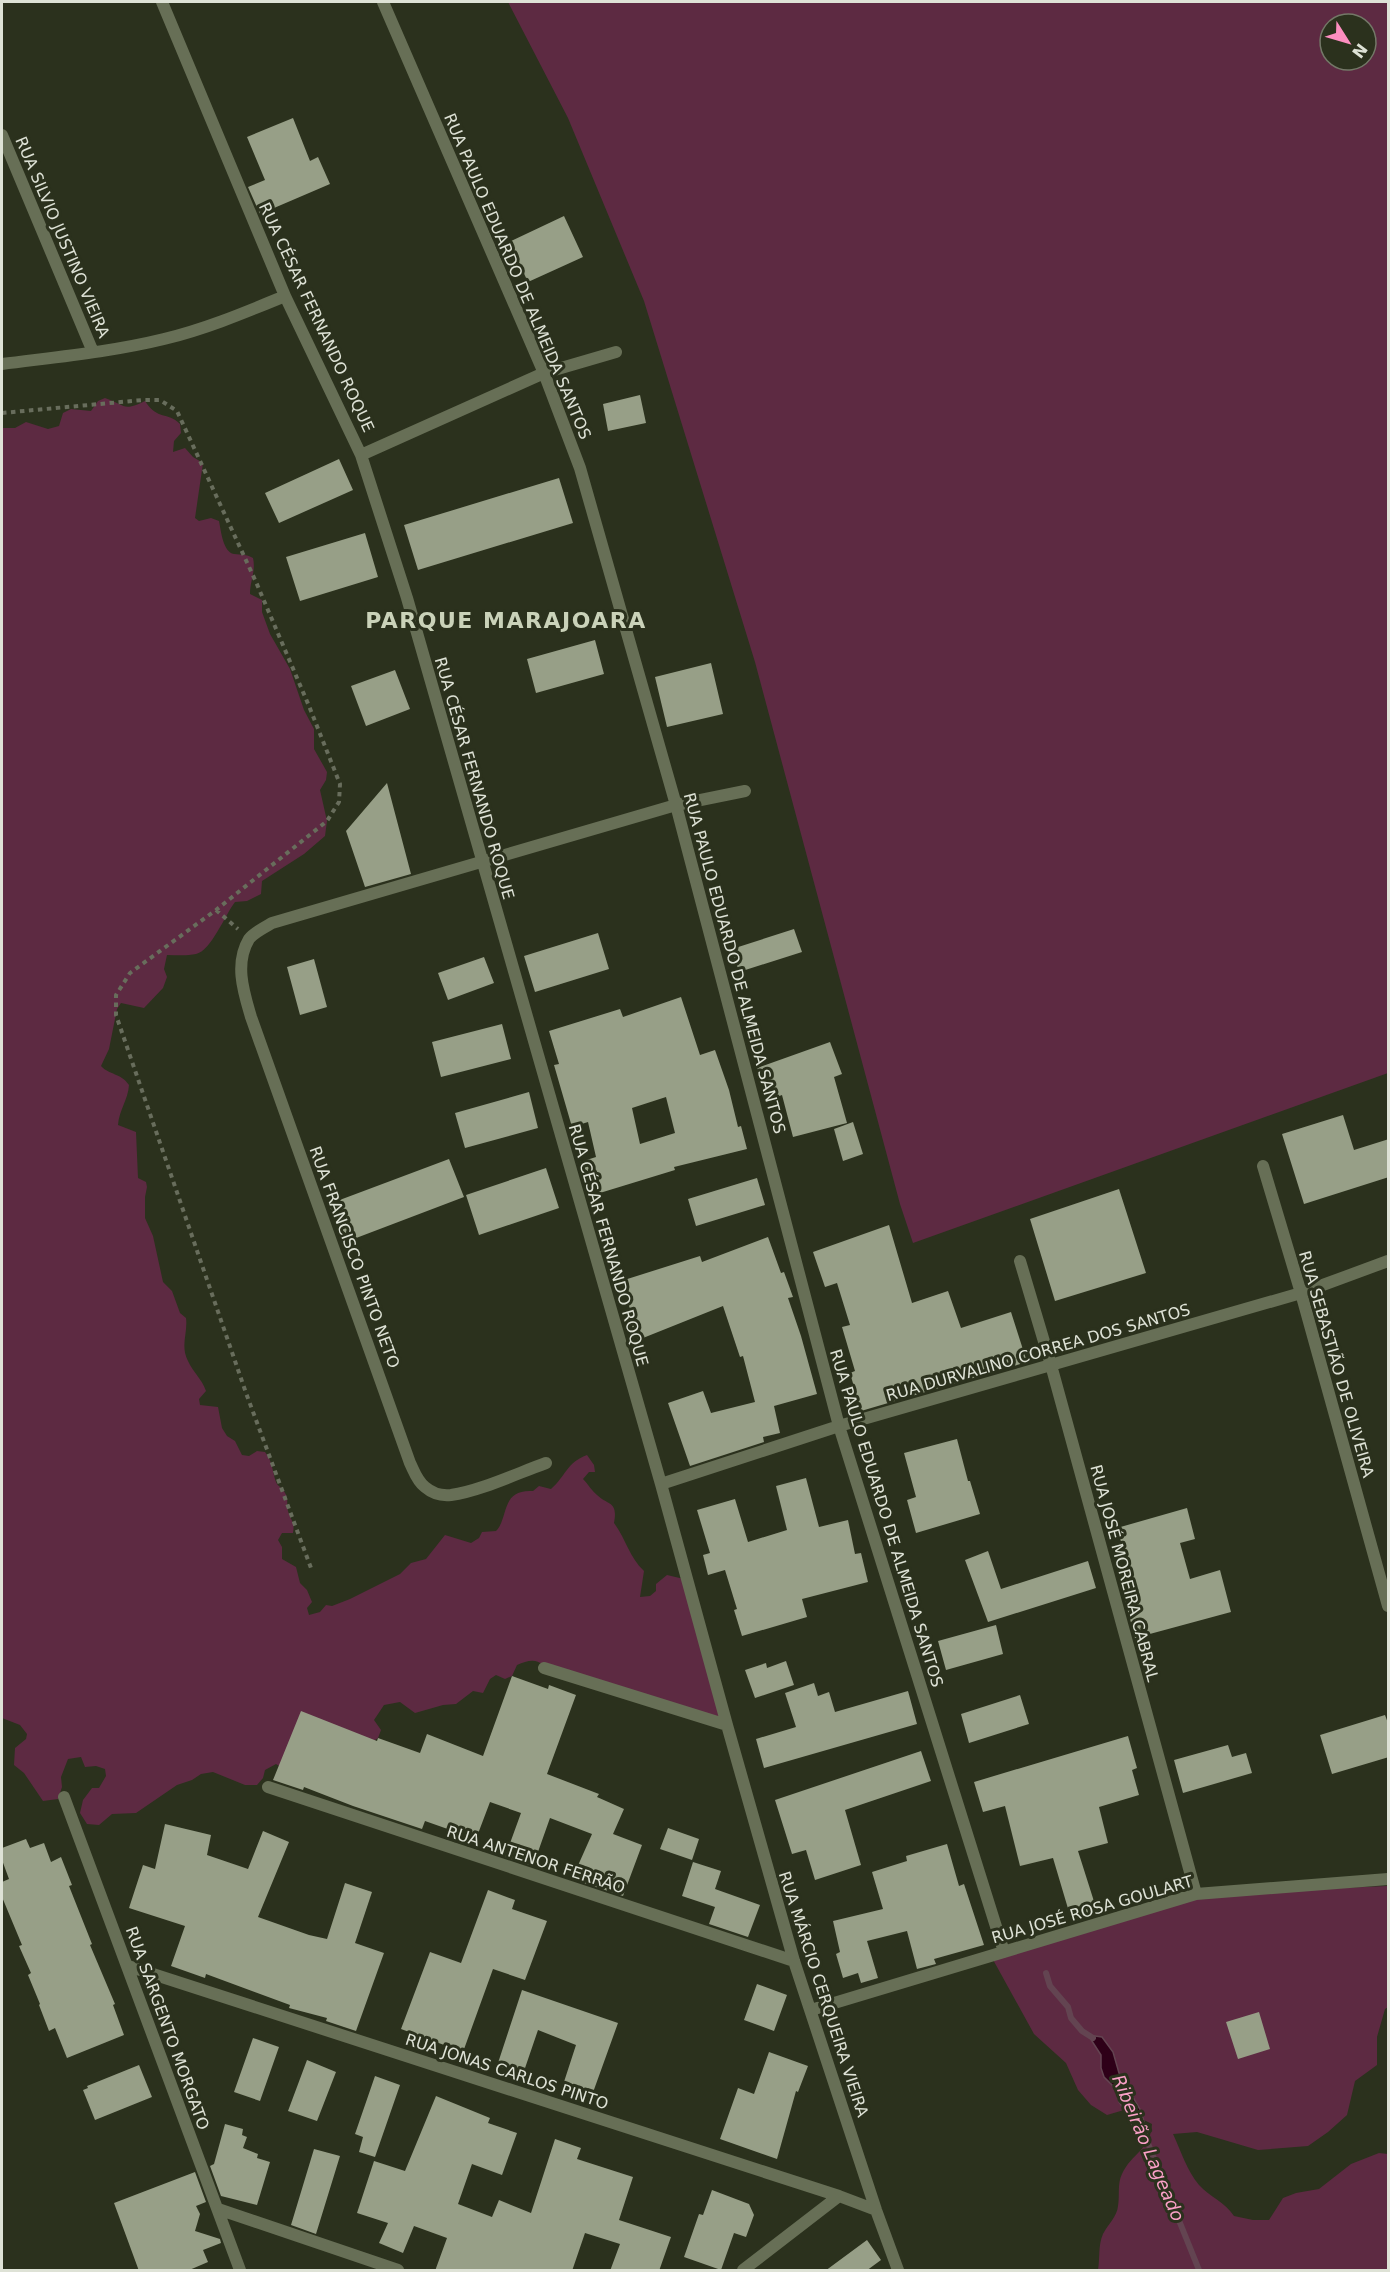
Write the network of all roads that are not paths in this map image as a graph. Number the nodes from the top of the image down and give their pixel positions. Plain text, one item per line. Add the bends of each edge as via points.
1 (162, 2) edge
2 (383, 2) edge
3 (2, 135) edge
4 (285, 296) junction
5 (93, 352) junction
6 (616, 352) dead end
7 (2, 364) edge
8 (544, 373) junction
9 (361, 455) junction
10 (745, 791) dead end
11 (676, 805) junction
12 (482, 863) junction
13 (1263, 1166) dead end
14 (1020, 1260) dead end
15 (1389, 1261) edge
16 (1301, 1293) junction
17 (1051, 1365) junction
18 (839, 1426) junction
19 (546, 1463) dead end
20 (661, 1484) junction
21 (1386, 1584) edge
22 (1389, 1606) edge
23 (544, 1668) dead end
24 (727, 1725) junction
25 (268, 1787) dead end
26 (64, 1797) dead end
27 (1389, 1879) edge
28 (1196, 1894) junction
29 (1004, 1952) junction
30 (794, 1961) junction
31 (128, 1966) junction
32 (811, 2010) junction
33 (838, 2196) junction
34 (218, 2209) junction
35 (876, 2210) junction
36 (240, 2271) edge
37 (398, 2271) edge
38 (743, 2271) edge
39 (898, 2271) edge

1 - 4 street, RUA CÉSAR FERNANDO ROQUE
2 - 8 street, RUA PAULO EDUARDO DE ALMEIDA SANTOS
3 - 5 street, RUA SILVIO JUSTINO VIEIRA
4 - 5 street via 231,319 167,339
4 - 9 street, RUA CÉSAR FERNANDO ROQUE
5 - 7 street
6 - 8 street
8 - 9 street
8 - 11 street, RUA PAULO EDUARDO DE ALMEIDA SANTOS via 580,468
9 - 12 street, RUA CÉSAR FERNANDO ROQUE via 407,598
10 - 11 street
11 - 12 street
11 - 18 street, RUA PAULO EDUARDO DE ALMEIDA SANTOS
12 - 19 street, RUA FRANCISCO PINTO NETO via 272,923 249,938 242,959 241,984 420,1483 439,1495 450,1495
12 - 20 street, RUA CÉSAR FERNANDO ROQUE
13 - 16 street, RUA SEBASTIÃO DE OLIVEIRA
14 - 17 street, RUA JOSÉ MOREIRA CABRAL
15 - 16 street, RUA DURVALINO CORREA DOS SANTOS
16 - 17 street, RUA DURVALINO CORREA DOS SANTOS
16 - 21 street, RUA SEBASTIÃO DE OLIVEIRA
17 - 18 street, RUA DURVALINO CORREA DOS SANTOS
17 - 28 street, RUA JOSÉ MOREIRA CABRAL
18 - 20 street, RUA DURVALINO CORREA DOS SANTOS
18 - 29 street, RUA PAULO EDUARDO DE ALMEIDA SANTOS
20 - 24 street, RUA MÁRCIO CERQUEIRA VIEIRA
21 - 22 street, RUA SEBASTIÃO DE OLIVEIRA
23 - 24 street
24 - 30 street, RUA MÁRCIO CERQUEIRA VIEIRA
25 - 30 street, RUA ANTENOR FERRÃO
26 - 31 street, RUA SARGENTO MORGATO
27 - 28 street, RUA JOSÉ ROSA GOULART
28 - 29 street, RUA JOSÉ ROSA GOULART
29 - 32 street, RUA JOSÉ ROSA GOULART
30 - 32 street, RUA MÁRCIO CERQUEIRA VIEIRA
31 - 33 street, RUA JONAS CARLOS PINTO
31 - 34 street, RUA SARGENTO MORGATO
32 - 35 street, RUA MÁRCIO CERQUEIRA VIEIRA
33 - 35 street, RUA JONAS CARLOS PINTO
33 - 38 street
34 - 36 street, RUA SARGENTO MORGATO
34 - 37 street
35 - 39 street, RUA MÁRCIO CERQUEIRA VIEIRA

